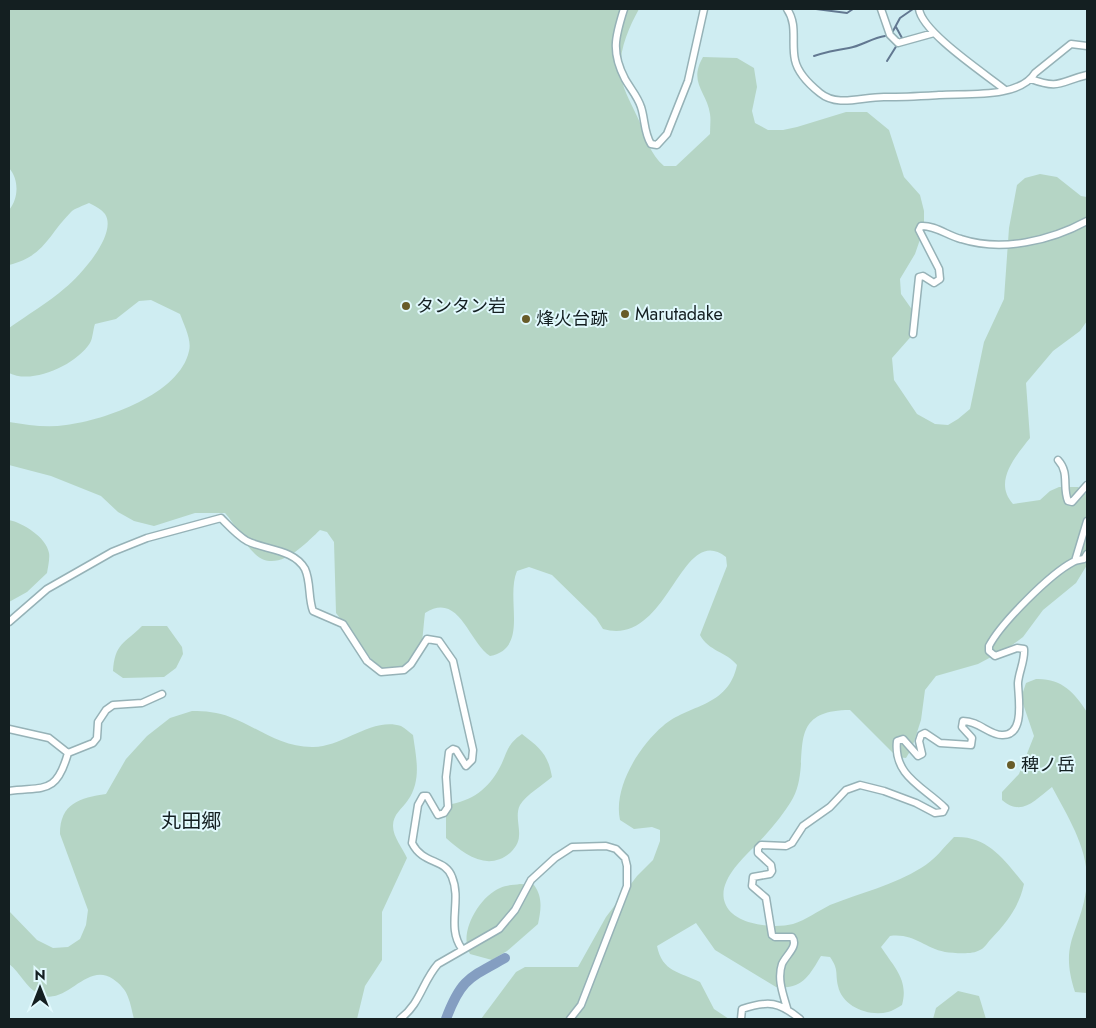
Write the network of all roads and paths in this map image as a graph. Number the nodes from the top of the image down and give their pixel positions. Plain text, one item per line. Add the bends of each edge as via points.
1 (624, 9) edge
2 (704, 9) edge
3 (787, 9) edge
4 (881, 9) edge
5 (919, 9) edge
6 (934, 33) junction
7 (1087, 46) edge
8 (1087, 75) edge
9 (1031, 79) junction
10 (1004, 89) junction
11 (1087, 220) edge
12 (913, 334) dead end
13 (1058, 460) dead end
14 (1087, 485) edge
15 (1087, 521) edge
16 (1087, 554) edge
17 (1075, 561) junction
18 (9, 622) edge
19 (162, 694) dead end
20 (9, 729) edge
21 (68, 753) junction
22 (9, 791) edge
23 (462, 949) junction
24 (787, 1008) junction
25 (400, 1019) edge
26 (570, 1019) edge
27 (741, 1019) edge
28 (800, 1019) edge

1 - 2 street via 615,40 615,54 641,107 650,144 657,145 667,134 688,81
3 - 10 street via 794,27 795,60 799,70 822,95 834,101 885,96 976,95
4 - 6 street via 890,35 898,42
5 - 6 street
6 - 10 street
7 - 9 street via 1071,44
8 - 9 street via 1048,85
9 - 10 street
11 - 12 street via 1067,232 1004,244 977,244 928,225 921,226 919,230 939,269 940,279 934,283 919,276
13 - 14 street via 1066,477 1068,502 1072,502
15 - 17 street
16 - 17 street via 1084,559
17 - 24 street via 1019,609 990,646 989,651 995,656 1017,648 1024,649 1018,683 1020,713 1012,730 1005,736 997,735 981,725 963,721 962,727 972,738 971,745 940,743 925,733 919,741 922,754 918,756 903,739 897,740 896,752 905,774 937,800 945,808 943,812 935,814 916,803 860,785 846,790 830,807 803,826 792,843 758,848 758,853 771,865 772,871 753,877 752,886 766,898 772,936 792,936 795,944 780,973
18 - 23 street via 47,589 112,552 147,538 221,518 245,540 276,550 298,562 308,579 314,611 343,624 366,661 381,672 404,670 426,639 440,641 452,661 473,750 472,760 466,766 456,750 449,752 446,777 448,808 445,813 438,814 430,800 423,796 418,805 412,843 424,858 447,868 452,877 454,934
19 - 21 street via 142,702 113,705 98,722 97,738 93,743
20 - 21 street via 49,738
21 - 22 street via 57,778 49,786 39,790
23 - 25 street via 438,964 420,999
23 - 26 street via 499,929 515,910 531,880 564,851 581,846 616,849 625,858 627,886 581,1005
24 - 27 street via 759,1003 742,1009
24 - 28 street

